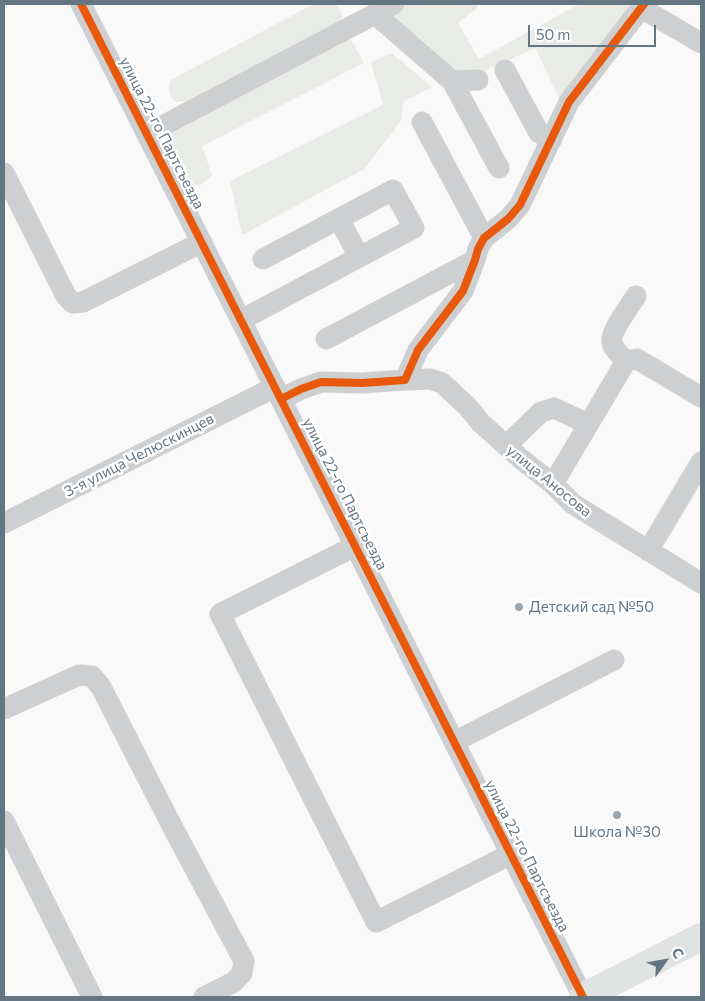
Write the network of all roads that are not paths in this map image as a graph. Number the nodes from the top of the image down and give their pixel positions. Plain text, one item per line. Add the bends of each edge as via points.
1 (82, 4) edge
2 (394, 4) edge
3 (643, 6) edge
4 (375, 14) junction
5 (701, 43) edge
6 (506, 70) dead end
7 (478, 80) dead end
8 (452, 81) junction
9 (422, 122) dead end
10 (147, 134) junction
11 (552, 139) junction
12 (499, 168) dead end
13 (4, 173) edge
14 (339, 219) junction
15 (484, 238) junction
16 (202, 242) junction
17 (359, 257) junction
18 (263, 259) dead end
19 (475, 260) junction
20 (636, 296) dead end
21 (241, 320) junction
22 (326, 339) dead end
23 (626, 361) junction
24 (405, 380) junction
25 (278, 393) junction
26 (701, 397) edge
27 (588, 424) junction
28 (506, 446) junction
29 (698, 476) edge
30 (552, 484) junction
31 (4, 523) edge
32 (355, 546) junction
33 (648, 551) junction
34 (701, 583) edge
35 (614, 660) dead end
36 (4, 710) edge
37 (454, 742) junction
38 (4, 821) edge
39 (510, 854) junction
40 (701, 937) edge
41 (92, 997) edge
42 (204, 997) edge
43 (583, 997) edge

1 - 10 street, улица 22-го Партсъезда
2 - 4 street
3 - 5 street
3 - 11 street via 569,102
4 - 8 street
4 - 10 street
6 - 11 street via 539,132
7 - 8 street
8 - 12 street
9 - 15 street
10 - 16 street, улица 22-го Партсъезда
11 - 15 street via 520,205
13 - 16 street via 66,296 73,303 83,302
14 - 17 street
14 - 17 street via 394,190 414,228
14 - 18 street
15 - 19 street
16 - 21 street, улица 22-го Партсъезда
17 - 21 street
19 - 22 street
19 - 24 street via 463,291 418,350
20 - 23 street via 612,334 616,351
21 - 25 street, улица 22-го Партсъезда
23 - 26 street via 637,358
23 - 27 street
24 - 25 street, 3-я улица Челюскинцев via 321,382
24 - 28 street, улица Аносова via 430,379 442,383
25 - 31 street, 3-я улица Челюскинцев
25 - 32 street, улица 22-го Партсъезда
27 - 28 street via 554,408 541,412
27 - 30 street
28 - 30 street, улица Аносова
29 - 33 street
30 - 33 street, улица Аносова via 573,504
32 - 37 street, улица 22-го Партсъезда
32 - 39 street via 220,614 376,922
33 - 34 street, улица Аносова
35 - 37 street
36 - 42 street via 79,675 92,676 101,687 244,961 242,973 234,982
37 - 39 street, улица 22-го Партсъезда
38 - 41 street
39 - 43 street, улица 22-го Партсъезда
40 - 43 main road

